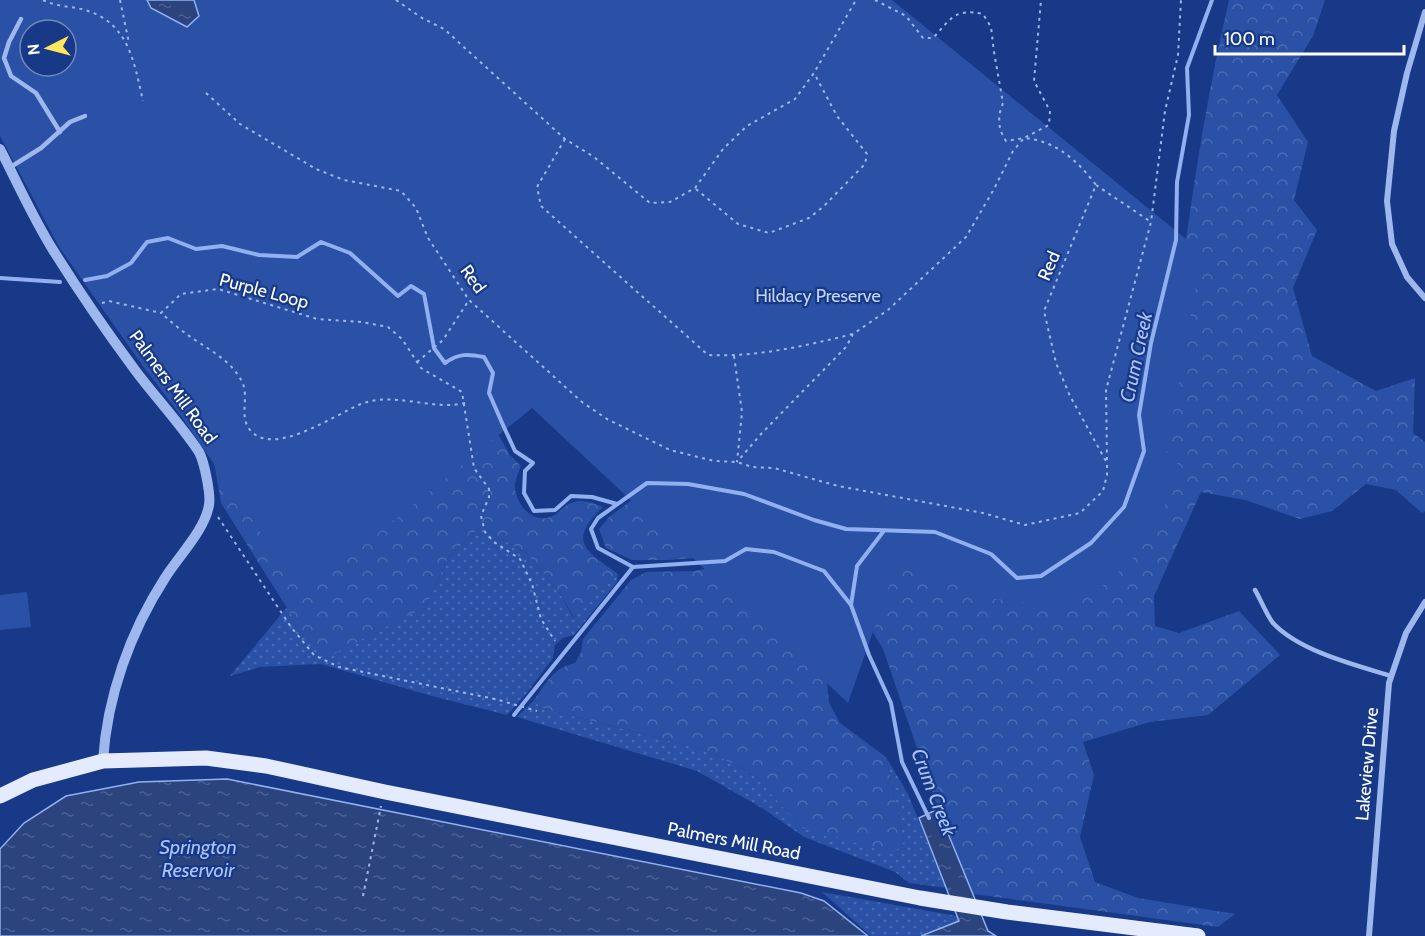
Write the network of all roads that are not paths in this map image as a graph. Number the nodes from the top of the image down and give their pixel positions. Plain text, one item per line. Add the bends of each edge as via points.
1 (1425, 12) edge
2 (18, 25) edge
3 (85, 116) dead end
4 (60, 132) junction
5 (0, 149) edge
6 (9, 168) junction
7 (1425, 298) edge
8 (1255, 590) dead end
9 (1425, 602) edge
10 (1391, 676) junction
11 (103, 761) junction
12 (0, 796) edge
13 (1198, 936) edge
14 (1369, 936) edge

1 - 7 street via 1394,131 1388,201 1392,244 1407,277
2 - 4 lane via 4,58 11,76 36,93
3 - 4 lane via 70,122
4 - 6 lane
5 - 6 street, Palmers Mill Road
6 - 11 street, Palmers Mill Road via 52,248 134,369 200,454 208,488 210,505 190,544 147,609 126,655 105,729
8 - 10 lane via 1273,622 1304,646
9 - 10 street, Lakeview Drive via 1406,633
10 - 14 street, Lakeview Drive
11 - 12 main road, Palmers Mill Road via 33,780
11 - 13 main road, Palmers Mill Road via 206,758 266,766 920,898

